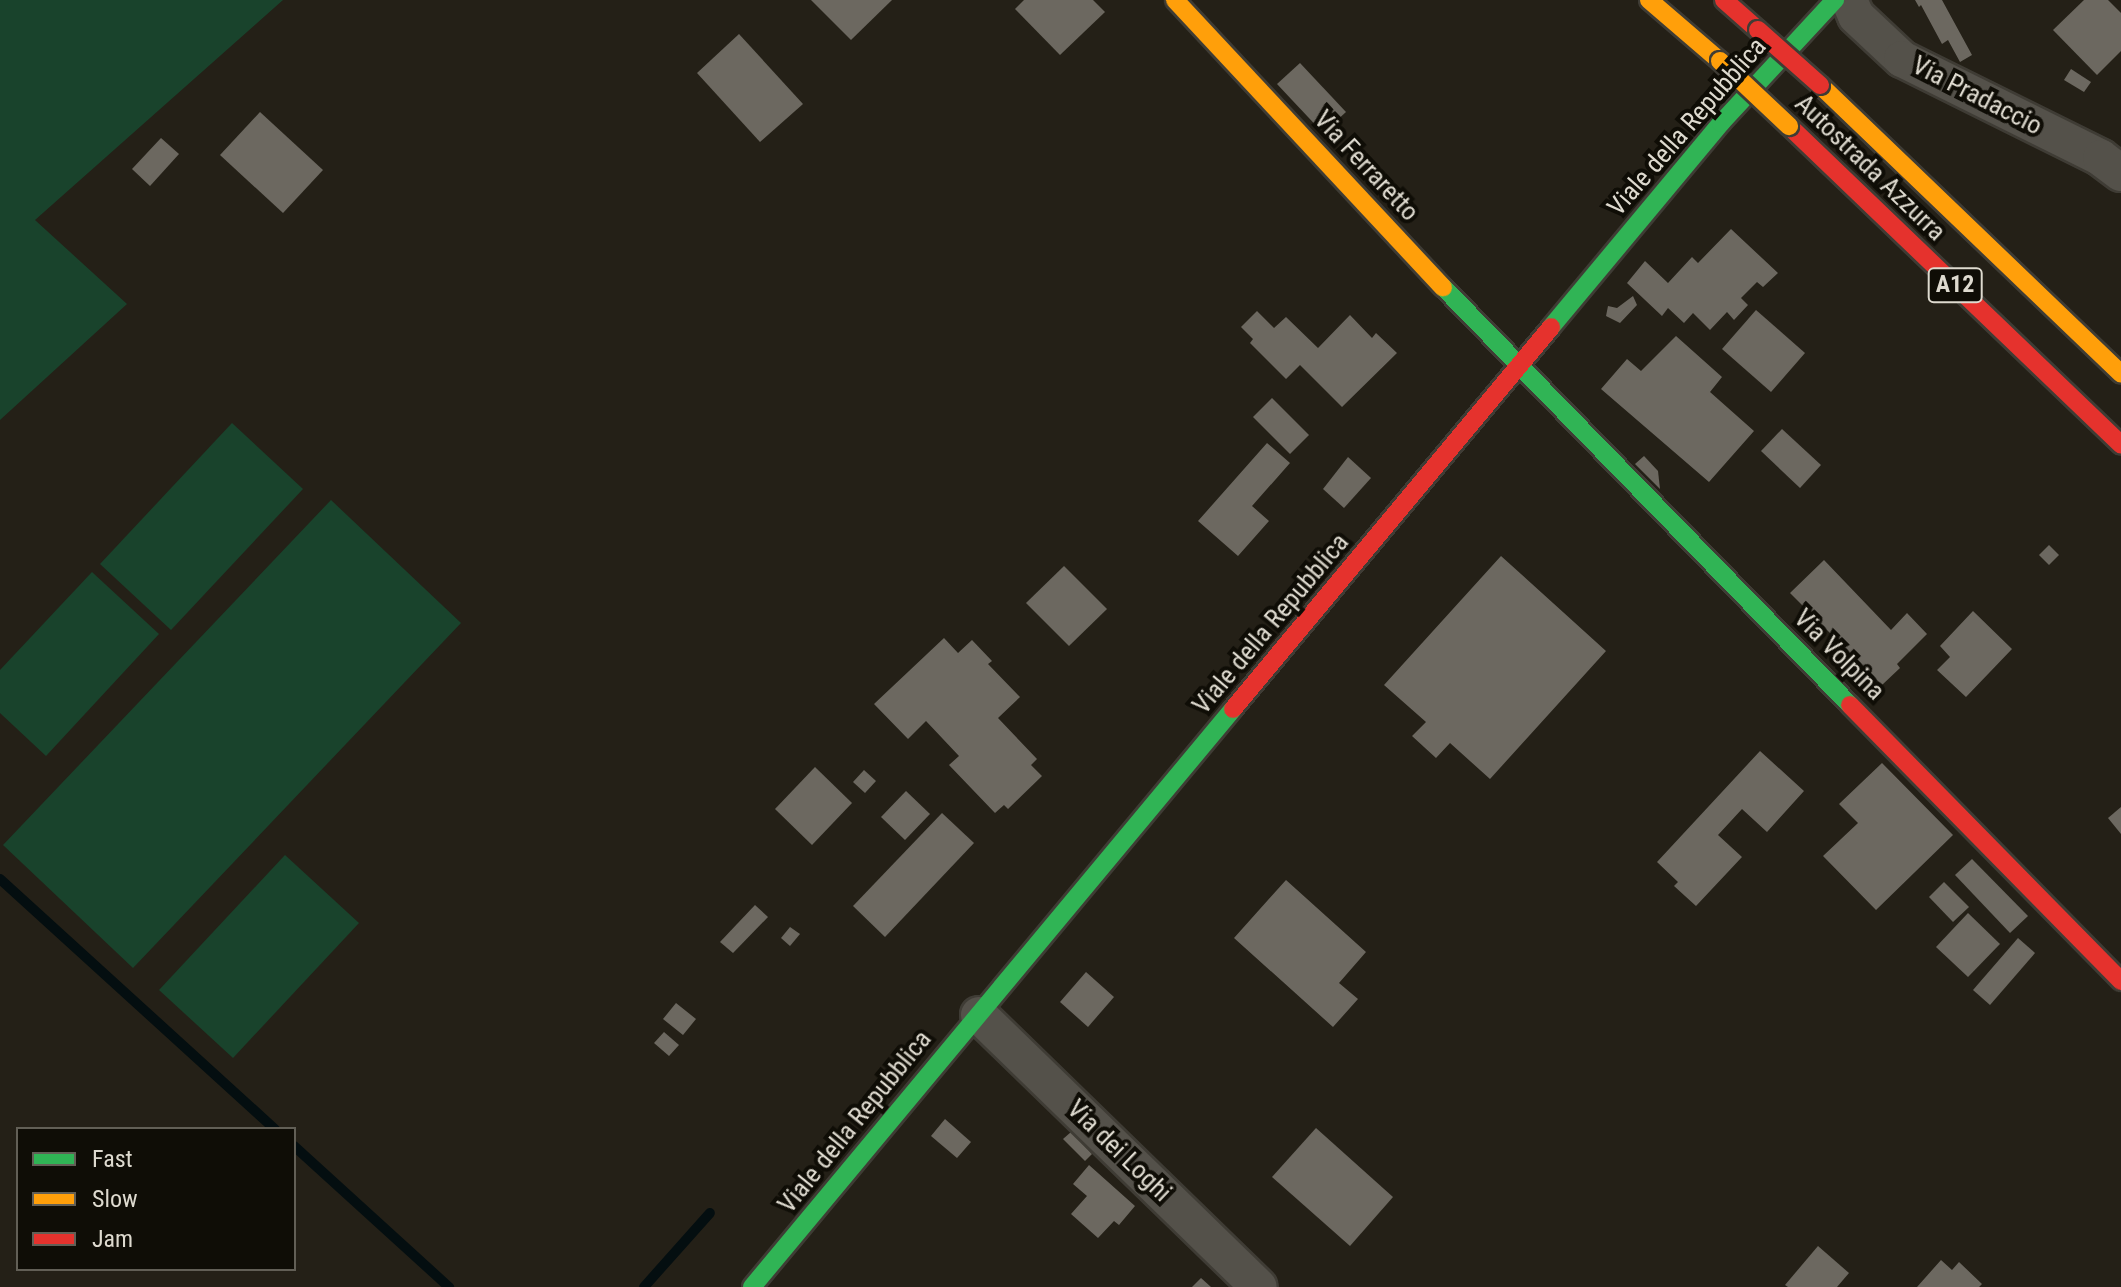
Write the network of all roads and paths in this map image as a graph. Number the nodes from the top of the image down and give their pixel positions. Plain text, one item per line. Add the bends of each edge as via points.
1 (1175, 0) edge
2 (1649, 0) edge
3 (1724, 0) edge
4 (1835, 0) edge
5 (1849, 0) edge
6 (2121, 173) edge
7 (1518, 367) junction
8 (2121, 374) edge
9 (2121, 444) edge
10 (2121, 981) edge
11 (979, 1015) junction
12 (752, 1287) edge
13 (1259, 1287) edge

1 - 7 main road, Via Ferraretto
2 - 9 main road, Autostrada Azzurra / A12, bridge via 1720,61
3 - 8 main road, Autostrada Azzurra / A12, bridge
4 - 7 main road, Viale della Repubblica via 1721,123
5 - 6 street, Via Pradaccio via 1856,16 1902,59 2101,158
7 - 10 main road, Via Volpina
7 - 11 main road, Viale della Repubblica
11 - 12 main road, Viale della Repubblica
11 - 13 street, Via dei Loghi

